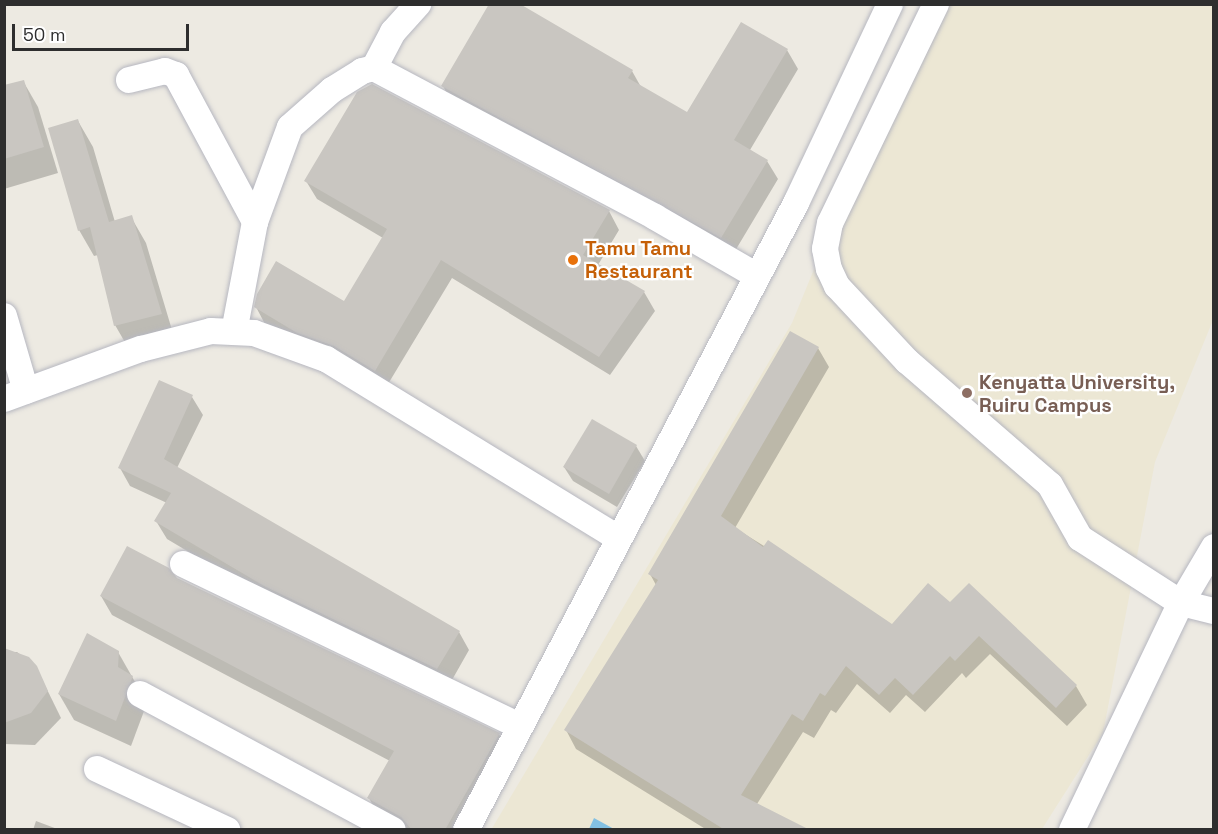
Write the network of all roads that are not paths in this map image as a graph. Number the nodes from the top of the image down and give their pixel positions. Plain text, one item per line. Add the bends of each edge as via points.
1 (418, 4) edge
2 (890, 4) edge
3 (936, 4) edge
4 (374, 68) junction
5 (129, 80) dead end
6 (255, 222) junction
7 (757, 276) junction
8 (4, 316) edge
9 (234, 332) junction
10 (15, 395) edge
11 (617, 537) junction
12 (1214, 547) edge
13 (183, 564) dead end
14 (1181, 603) junction
15 (1214, 611) edge
16 (140, 694) dead end
17 (520, 726) junction
18 (97, 769) dead end
19 (227, 830) edge
20 (393, 830) edge
21 (465, 830) edge
22 (1072, 830) edge

1 - 4 street via 393,32
2 - 7 street
3 - 14 street via 830,222 825,249 829,269 837,286 907,361 1050,485 1080,538
4 - 6 street via 332,90 290,127
4 - 7 street via 655,217
5 - 6 street via 165,72 176,75
6 - 9 street
7 - 11 street
8 - 10 street
9 - 10 street via 211,331 141,349
9 - 11 street via 254,333 326,359
11 - 17 street
12 - 14 street
13 - 17 street
14 - 15 street
14 - 22 street
16 - 20 street
17 - 21 street
18 - 19 street

